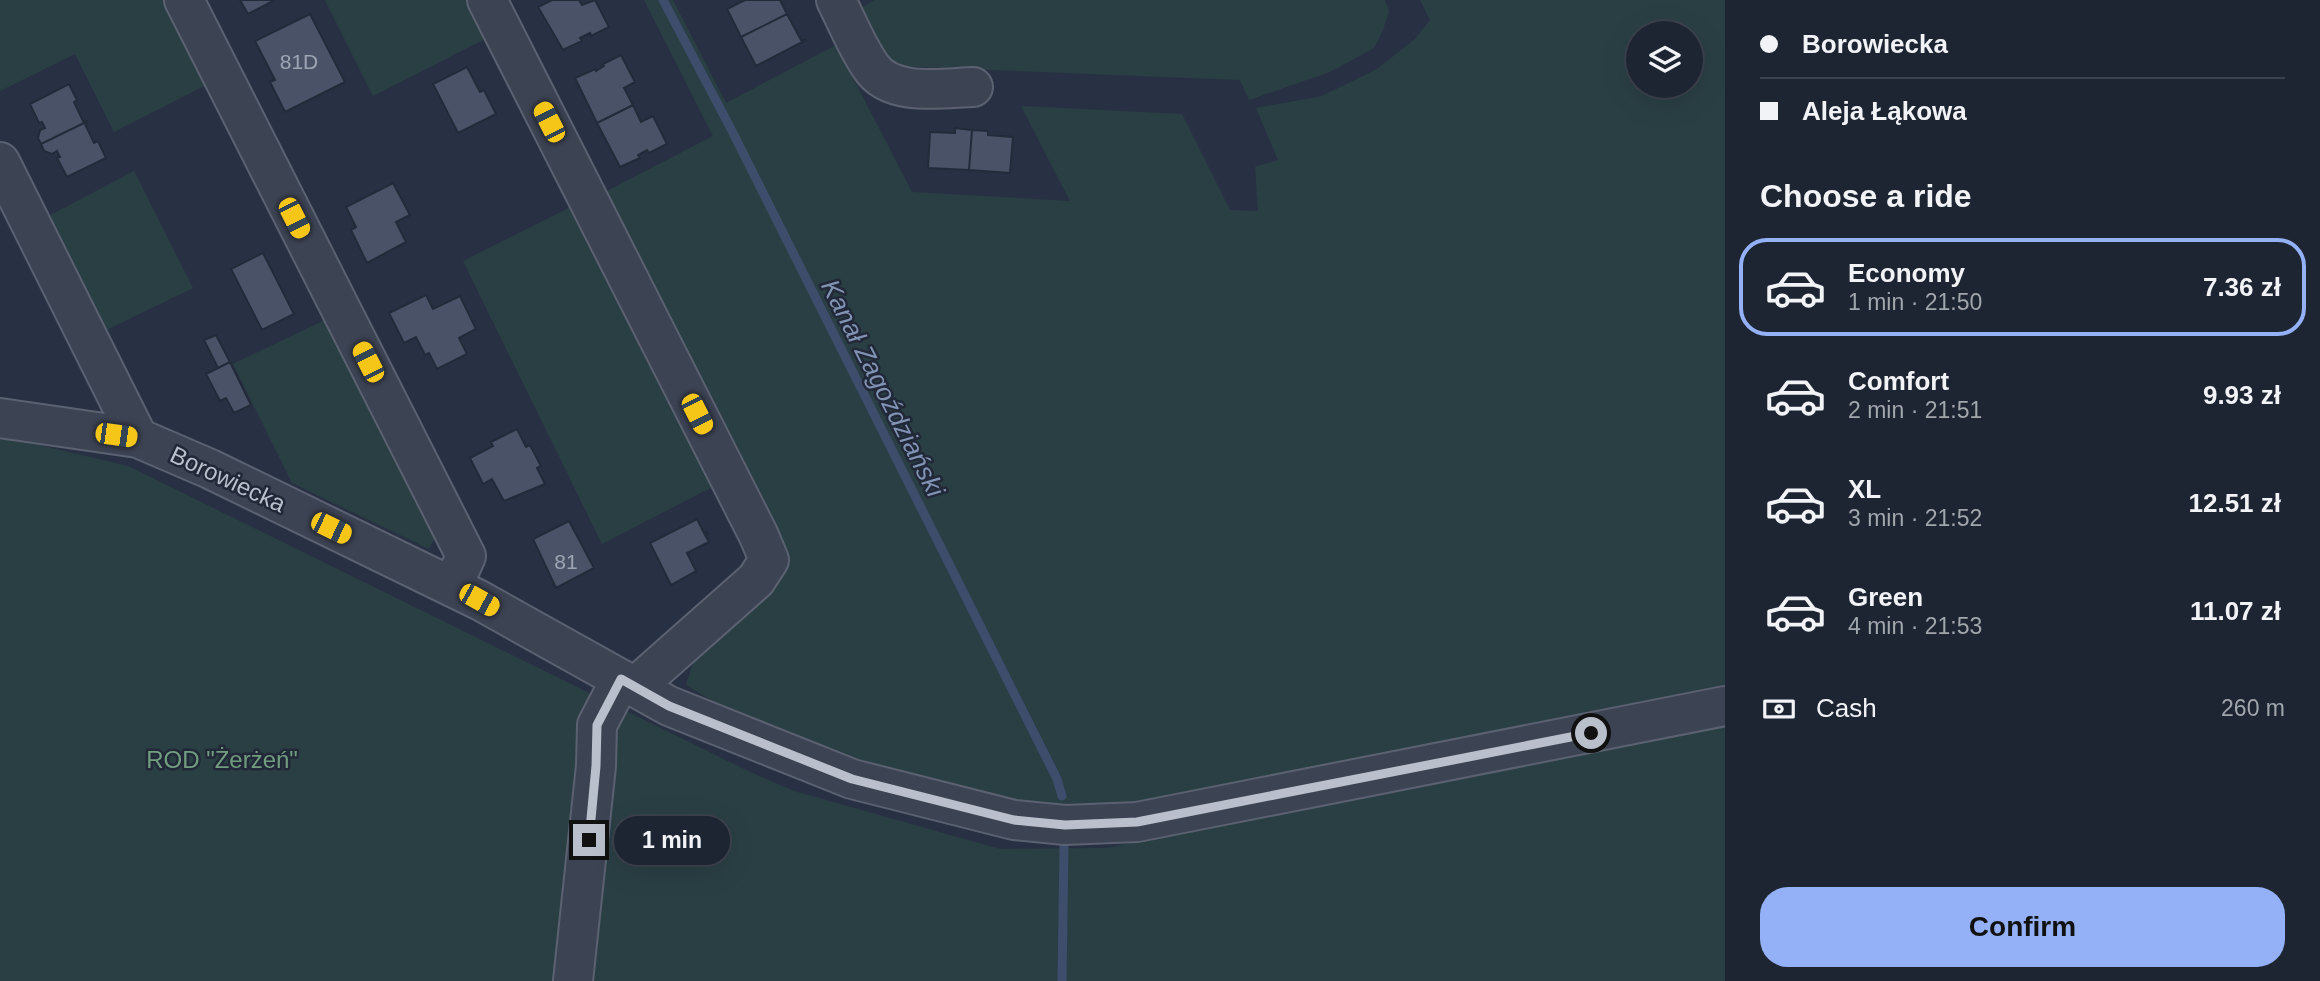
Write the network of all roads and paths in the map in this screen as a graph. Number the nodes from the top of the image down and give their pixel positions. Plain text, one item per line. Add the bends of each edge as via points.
1 (184, 0) edge
2 (487, 0) edge
3 (836, 0) edge
4 (973, 87) dead end
5 (0, 162) edge
6 (0, 418) edge
7 (138, 438) junction
8 (452, 587) junction
9 (628, 683) junction
10 (1725, 706) edge
11 (573, 981) edge

1 - 8 street via 466,556
2 - 9 street via 769,560 756,580
3 - 4 street via 872,70 889,82 912,88
5 - 7 street
6 - 7 street, Borowiecka
7 - 8 street, Borowiecka
8 - 9 street, Borowiecka
9 - 10 street, Borowiecka via 669,706 852,779 1014,820 1065,825 1137,822
9 - 11 street via 597,725

